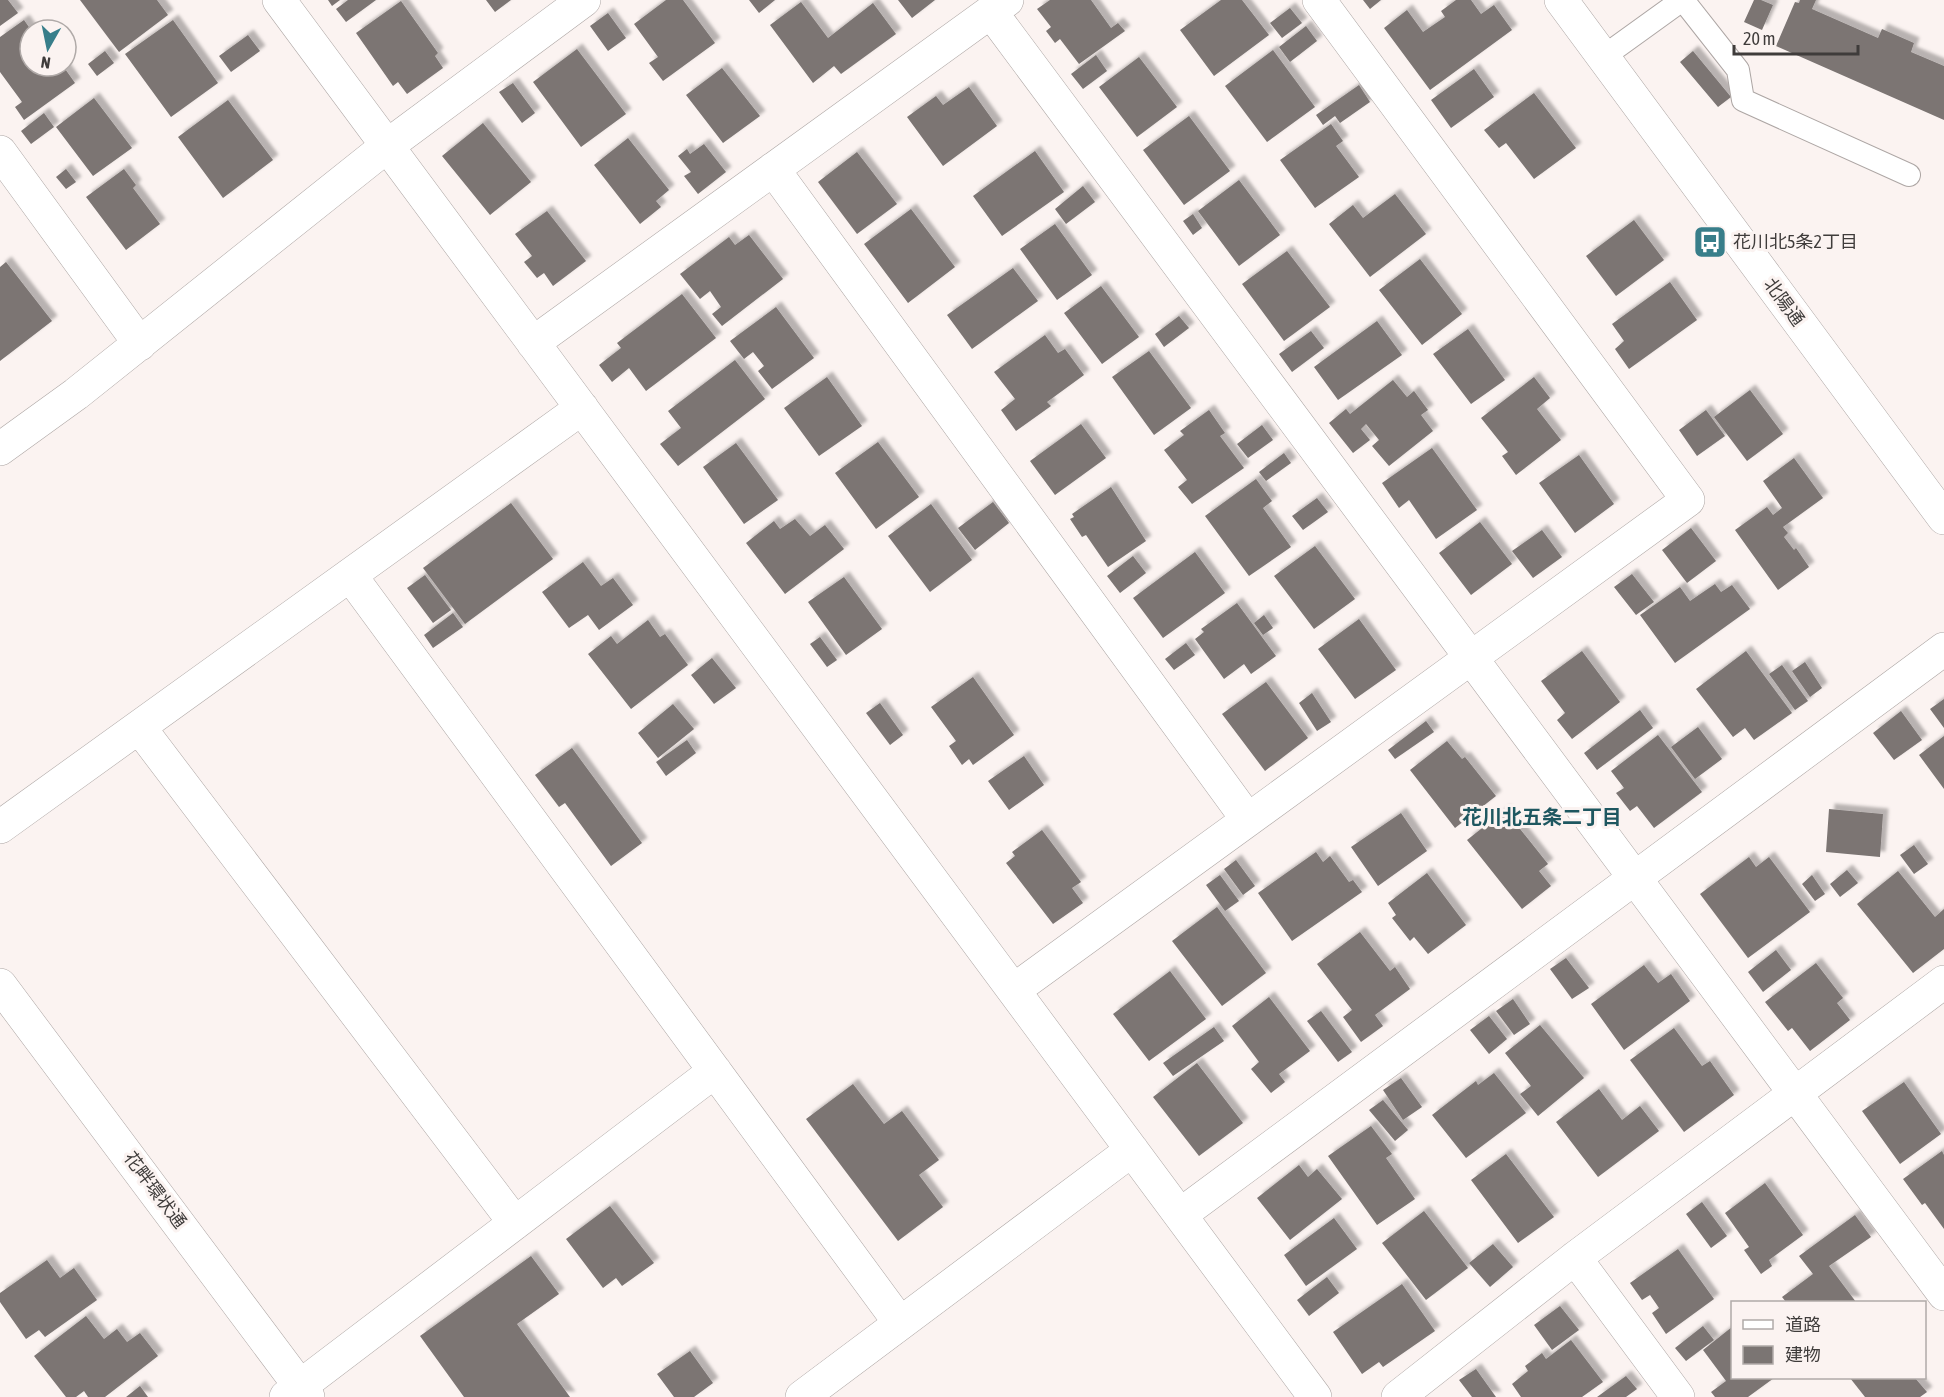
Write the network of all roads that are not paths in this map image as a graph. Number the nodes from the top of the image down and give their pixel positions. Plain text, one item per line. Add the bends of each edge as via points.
1 (279, 0) edge
2 (584, 0) edge
3 (1319, 0) edge
4 (1561, 0) edge
5 (1682, 0) edge
6 (999, 6) edge
7 (1603, 57) junction
8 (387, 146) junction
9 (0, 152) edge
10 (773, 170) junction
11 (1909, 175) dead end
12 (534, 343) junction
13 (140, 344) junction
14 (582, 408) junction
15 (0, 449) edge
16 (1944, 518) edge
17 (350, 575) junction
18 (1944, 649) edge
19 (1471, 659) junction
20 (139, 727) junction
21 (1248, 820) junction
22 (0, 827) edge
23 (1634, 879) junction
24 (1944, 982) edge
25 (0, 985) edge
26 (1014, 990) junction
27 (715, 1071) junction
28 (1794, 1094) junction
29 (1132, 1150) junction
30 (1180, 1215) junction
31 (515, 1223) junction
32 (1575, 1258) junction
33 (1944, 1294) edge
34 (900, 1323) junction
35 (298, 1394) edge
36 (802, 1397) edge
37 (1315, 1397) edge
38 (1398, 1397) edge
39 (1678, 1397) edge

1 - 8 street
2 - 8 street
3 - 19 street via 1688,500
4 - 7 street, 北陽通
5 - 7 lane
5 - 11 lane via 1738,70 1743,100
6 - 10 street
6 - 19 street
7 - 16 street, 北陽通
8 - 12 street
8 - 13 street
9 - 13 street
10 - 12 street
10 - 21 street
12 - 14 street
13 - 15 street
14 - 17 street
14 - 26 street
17 - 20 street
17 - 27 street
18 - 23 street
19 - 21 street
19 - 23 street
20 - 22 street
20 - 31 street
21 - 26 street
23 - 28 street
23 - 30 street
24 - 28 street
25 - 35 street, 花畔環状通
26 - 29 street
27 - 31 street
27 - 34 street
28 - 32 street
28 - 33 street
29 - 30 street
29 - 34 street
30 - 37 street
31 - 35 street
32 - 38 street
32 - 39 street
34 - 36 street

